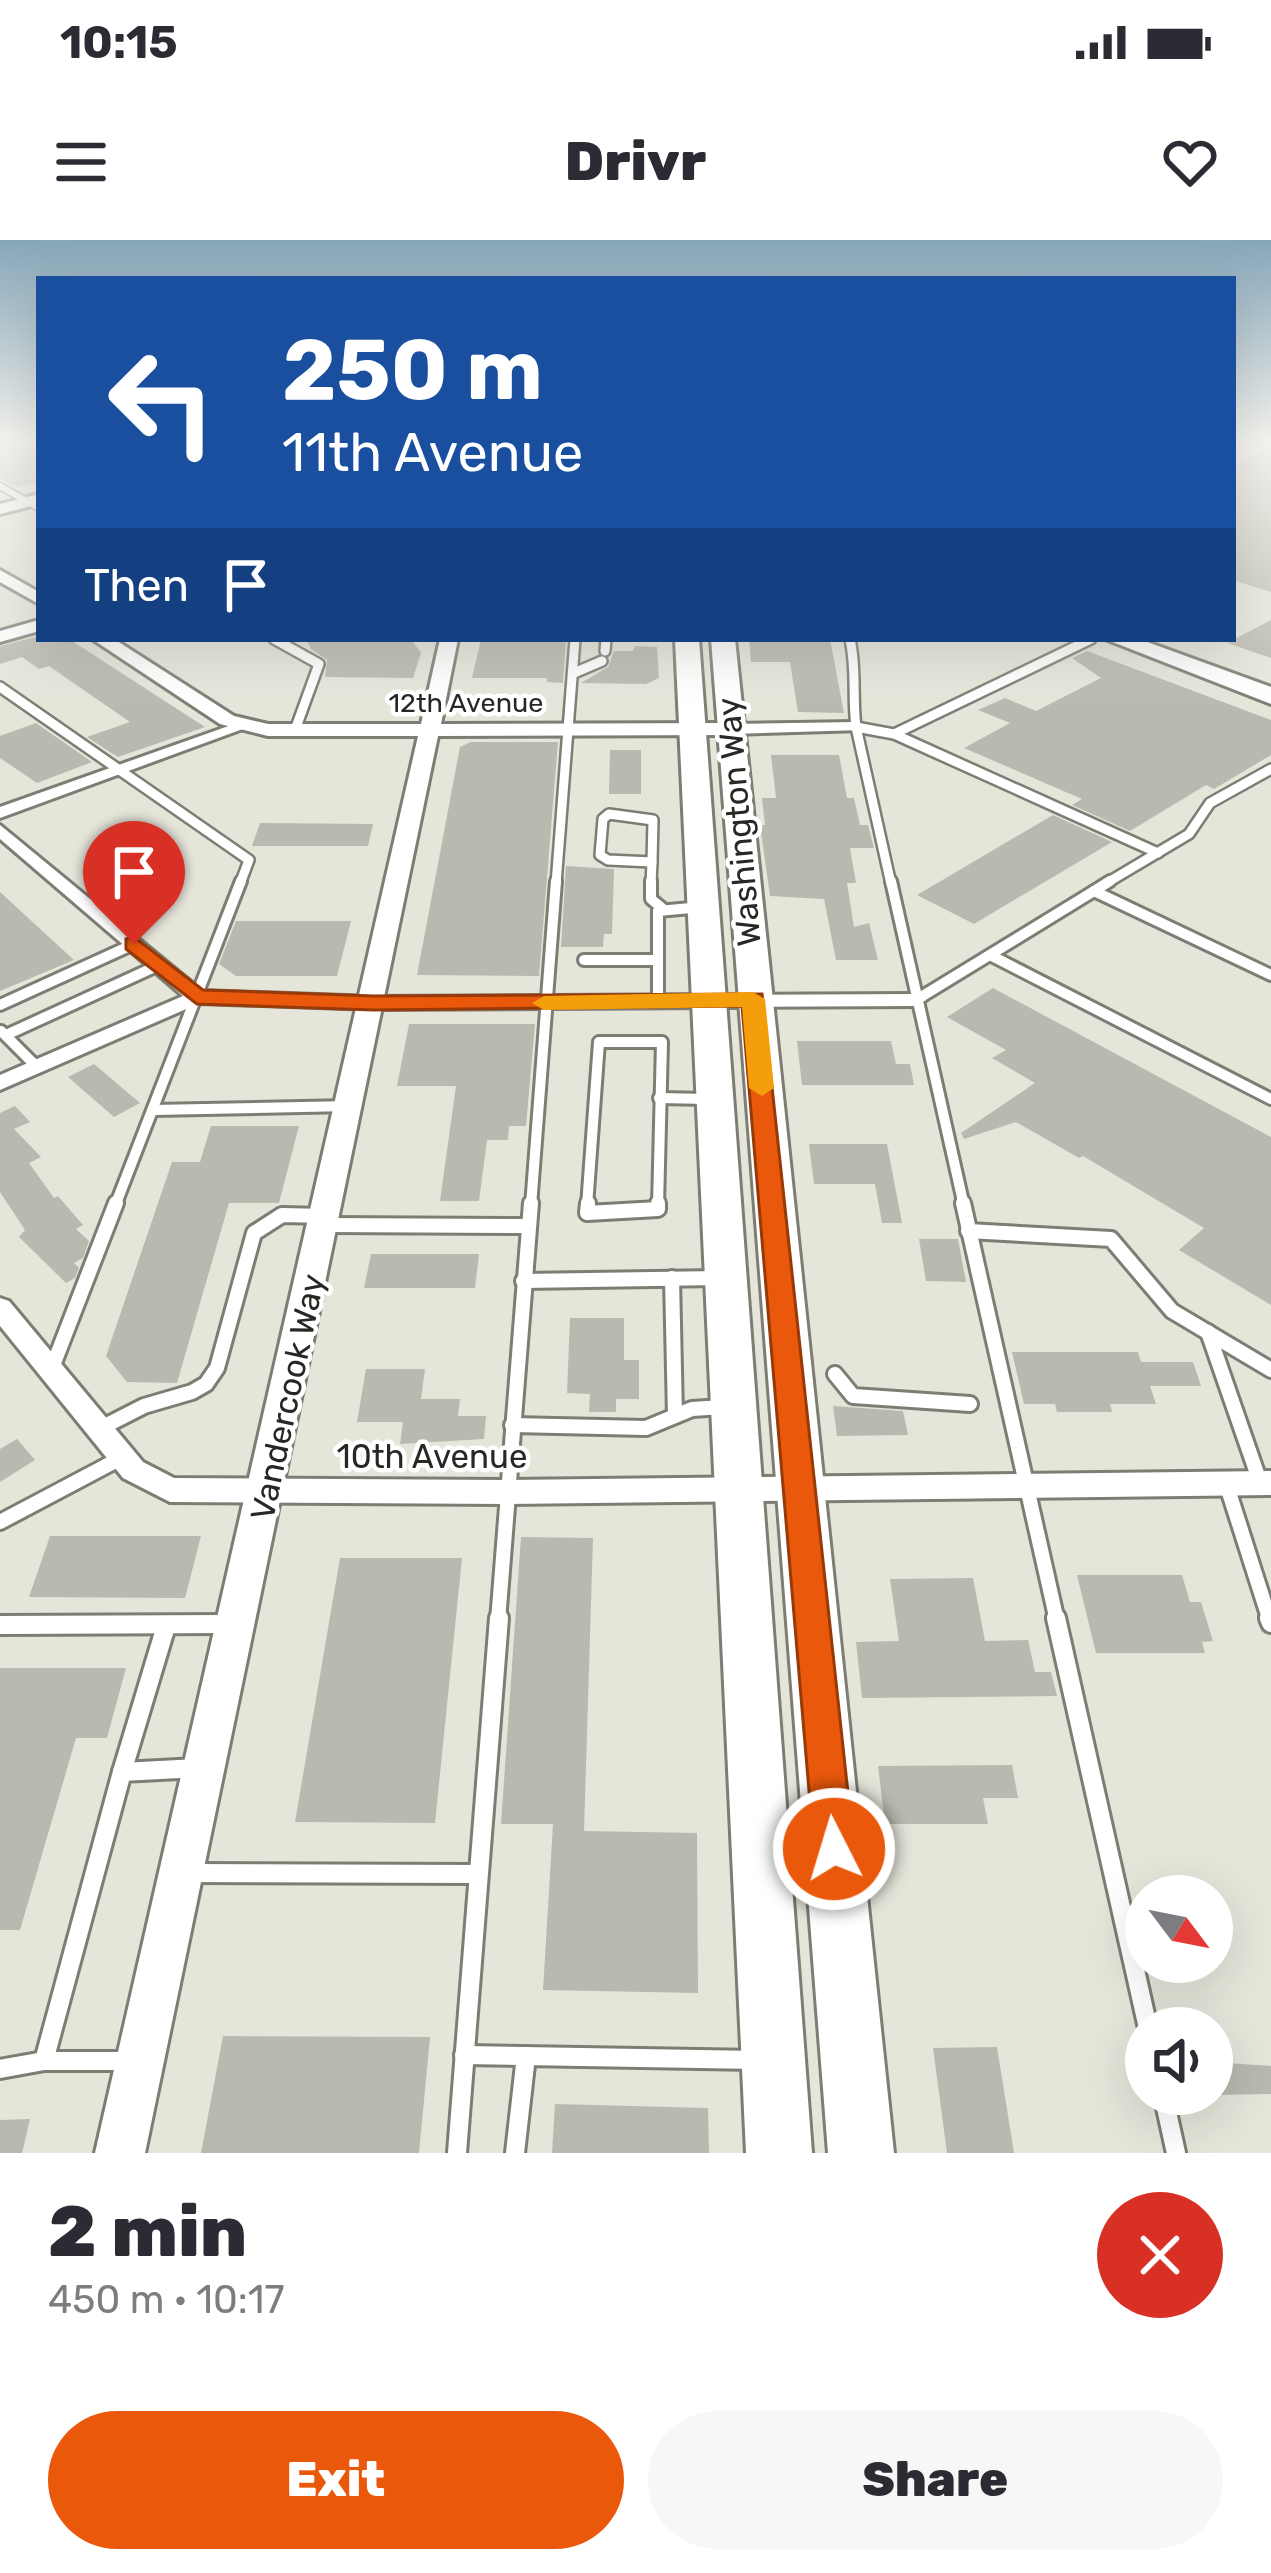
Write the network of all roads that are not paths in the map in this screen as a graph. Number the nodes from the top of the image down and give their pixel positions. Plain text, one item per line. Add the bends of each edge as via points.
1 (0, 575) edge
2 (36, 597) edge
3 (36, 626) edge
4 (0, 637) edge
5 (106, 642) edge
6 (279, 642) edge
7 (448, 642) edge
8 (575, 642) edge
9 (605, 642) edge
10 (688, 642) edge
11 (723, 642) edge
12 (851, 642) edge
13 (1085, 642) edge
14 (1125, 642) edge
15 (574, 673) junction
16 (0, 687) edge
17 (1271, 696) edge
18 (242, 726) junction
19 (856, 727) junction
20 (431, 729) junction
21 (712, 729) junction
22 (295, 730) junction
23 (572, 730) junction
24 (894, 734) junction
25 (1271, 769) edge
26 (119, 770) junction
27 (0, 813) edge
28 (0, 830) edge
29 (1158, 853) junction
30 (652, 862) junction
31 (1094, 891) junction
32 (683, 908) junction
33 (134, 944) junction
34 (990, 955) junction
35 (584, 960) dead end
36 (657, 960) junction
37 (159, 965) junction
38 (1271, 975) edge
39 (197, 997) junction
40 (731, 1000) junction
41 (916, 1000) junction
42 (658, 1001) junction
43 (374, 1003) junction
44 (544, 1003) junction
45 (0, 1005) edge
46 (3, 1033) edge
47 (37, 1067) junction
48 (0, 1083) edge
49 (659, 1098) junction
50 (716, 1099) junction
51 (1271, 1100) edge
52 (351, 1106) junction
53 (153, 1110) junction
54 (325, 1221) junction
55 (527, 1226) junction
56 (968, 1231) junction
57 (727, 1278) junction
58 (673, 1279) junction
59 (523, 1281) junction
60 (0, 1308) edge
61 (1208, 1332) junction
62 (52, 1367) junction
63 (1271, 1370) edge
64 (835, 1374) dead end
65 (970, 1404) dead end
66 (734, 1406) junction
67 (675, 1416) junction
68 (512, 1425) junction
69 (100, 1428) junction
70 (122, 1457) junction
71 (1226, 1483) junction
72 (1266, 1483) edge
73 (1027, 1486) junction
74 (801, 1489) junction
75 (739, 1490) junction
76 (506, 1492) junction
77 (266, 1493) junction
78 (0, 1522) edge
79 (1271, 1623) edge
80 (237, 1624) junction
81 (0, 1625) edge
82 (166, 1626) junction
83 (205, 1768) junction
84 (122, 1772) junction
85 (182, 1873) junction
86 (478, 1874) junction
87 (1143, 2007) edge
88 (464, 2055) junction
89 (526, 2056) junction
90 (773, 2060) junction
91 (44, 2061) junction
92 (140, 2061) junction
93 (0, 2069) edge
94 (1168, 2115) edge
95 (120, 2153) edge
96 (457, 2153) edge
97 (515, 2153) edge
98 (779, 2153) edge
99 (861, 2153) edge
100 (1176, 2153) edge

1 - 2 street
3 - 4 street
5 - 18 street, 12th Avenue
6 - 22 lane via 319,664
7 - 20 street, Vandercook Way
8 - 15 lane
9 - 15 lane via 603,656
10 - 21 main road, Washington Way
11 - 21 main road, Washington Way
12 - 19 lane via 859,678
13 - 24 lane
14 - 17 main road
15 - 23 lane
16 - 26 lane
18 - 22 street, 12th Avenue
18 - 26 street
19 - 21 street, 12th Avenue
19 - 24 lane
19 - 41 lane
20 - 22 street, 12th Avenue
20 - 23 street, 12th Avenue
20 - 43 street, Vandercook Way
21 - 23 street, 12th Avenue
21 - 32 main road, Washington Way
21 - 40 main road, Washington Way
23 - 44 lane
24 - 29 lane
25 - 29 lane via 1210,803 1190,834
26 - 27 street
26 - 39 lane via 249,860
28 - 33 street
29 - 31 lane
30 - 30 lane via 653,820 603,820 600,855
30 - 32 lane via 650,899
31 - 34 lane
31 - 38 lane
32 - 36 lane via 656,918
32 - 40 main road, Washington Way
33 - 37 street
33 - 45 lane
34 - 41 lane
34 - 51 lane
35 - 36 lane
36 - 42 lane
37 - 39 street
37 - 46 lane
39 - 43 street
39 - 47 street
39 - 53 lane
40 - 41 street
40 - 42 street
40 - 50 main road, Washington Way
40 - 74 main road, Washington Way
41 - 56 lane
42 - 44 street
43 - 44 street
43 - 52 street, Vandercook Way
44 - 55 lane
46 - 47 lane
47 - 48 street
49 - 49 lane via 662,1042 599,1042 587,1213 658,1209
49 - 50 lane
50 - 57 main road, Washington Way
52 - 53 lane
52 - 54 street, Vandercook Way
53 - 62 lane
54 - 55 lane
54 - 69 lane via 282,1215 254,1232 206,1384
54 - 77 street, Vandercook Way
55 - 59 lane
56 - 61 lane via 1112,1239 1172,1311
56 - 73 lane
57 - 58 lane
57 - 66 main road, Washington Way
58 - 59 lane
58 - 67 lane
59 - 68 lane
60 - 62 street, 10th Avenue
61 - 63 lane
61 - 72 lane
62 - 69 street, 10th Avenue
64 - 65 lane via 853,1396
66 - 67 lane
66 - 75 main road, Washington Way
67 - 68 lane via 646,1428
68 - 76 lane
69 - 70 street, 10th Avenue
70 - 77 street, 10th Avenue via 170,1490
70 - 78 lane
71 - 72 street, 10th Avenue
71 - 73 street, 10th Avenue
71 - 79 lane
73 - 74 street, 10th Avenue
73 - 87 lane
74 - 75 street, 10th Avenue
74 - 99 main road, Washington Way
75 - 76 street, 10th Avenue
75 - 90 main road, Washington Way
76 - 77 street, 10th Avenue
76 - 86 lane
77 - 80 street, Vandercook Way
80 - 82 lane
80 - 83 street, Vandercook Way
81 - 82 lane
82 - 84 lane
83 - 84 lane
83 - 85 street, Vandercook Way
84 - 91 lane
85 - 86 lane
85 - 92 street, Vandercook Way
86 - 88 lane
88 - 89 lane
88 - 96 lane
89 - 90 lane
89 - 97 lane
90 - 98 main road, Washington Way
91 - 92 lane
91 - 93 lane
92 - 95 street, Vandercook Way
94 - 100 lane

